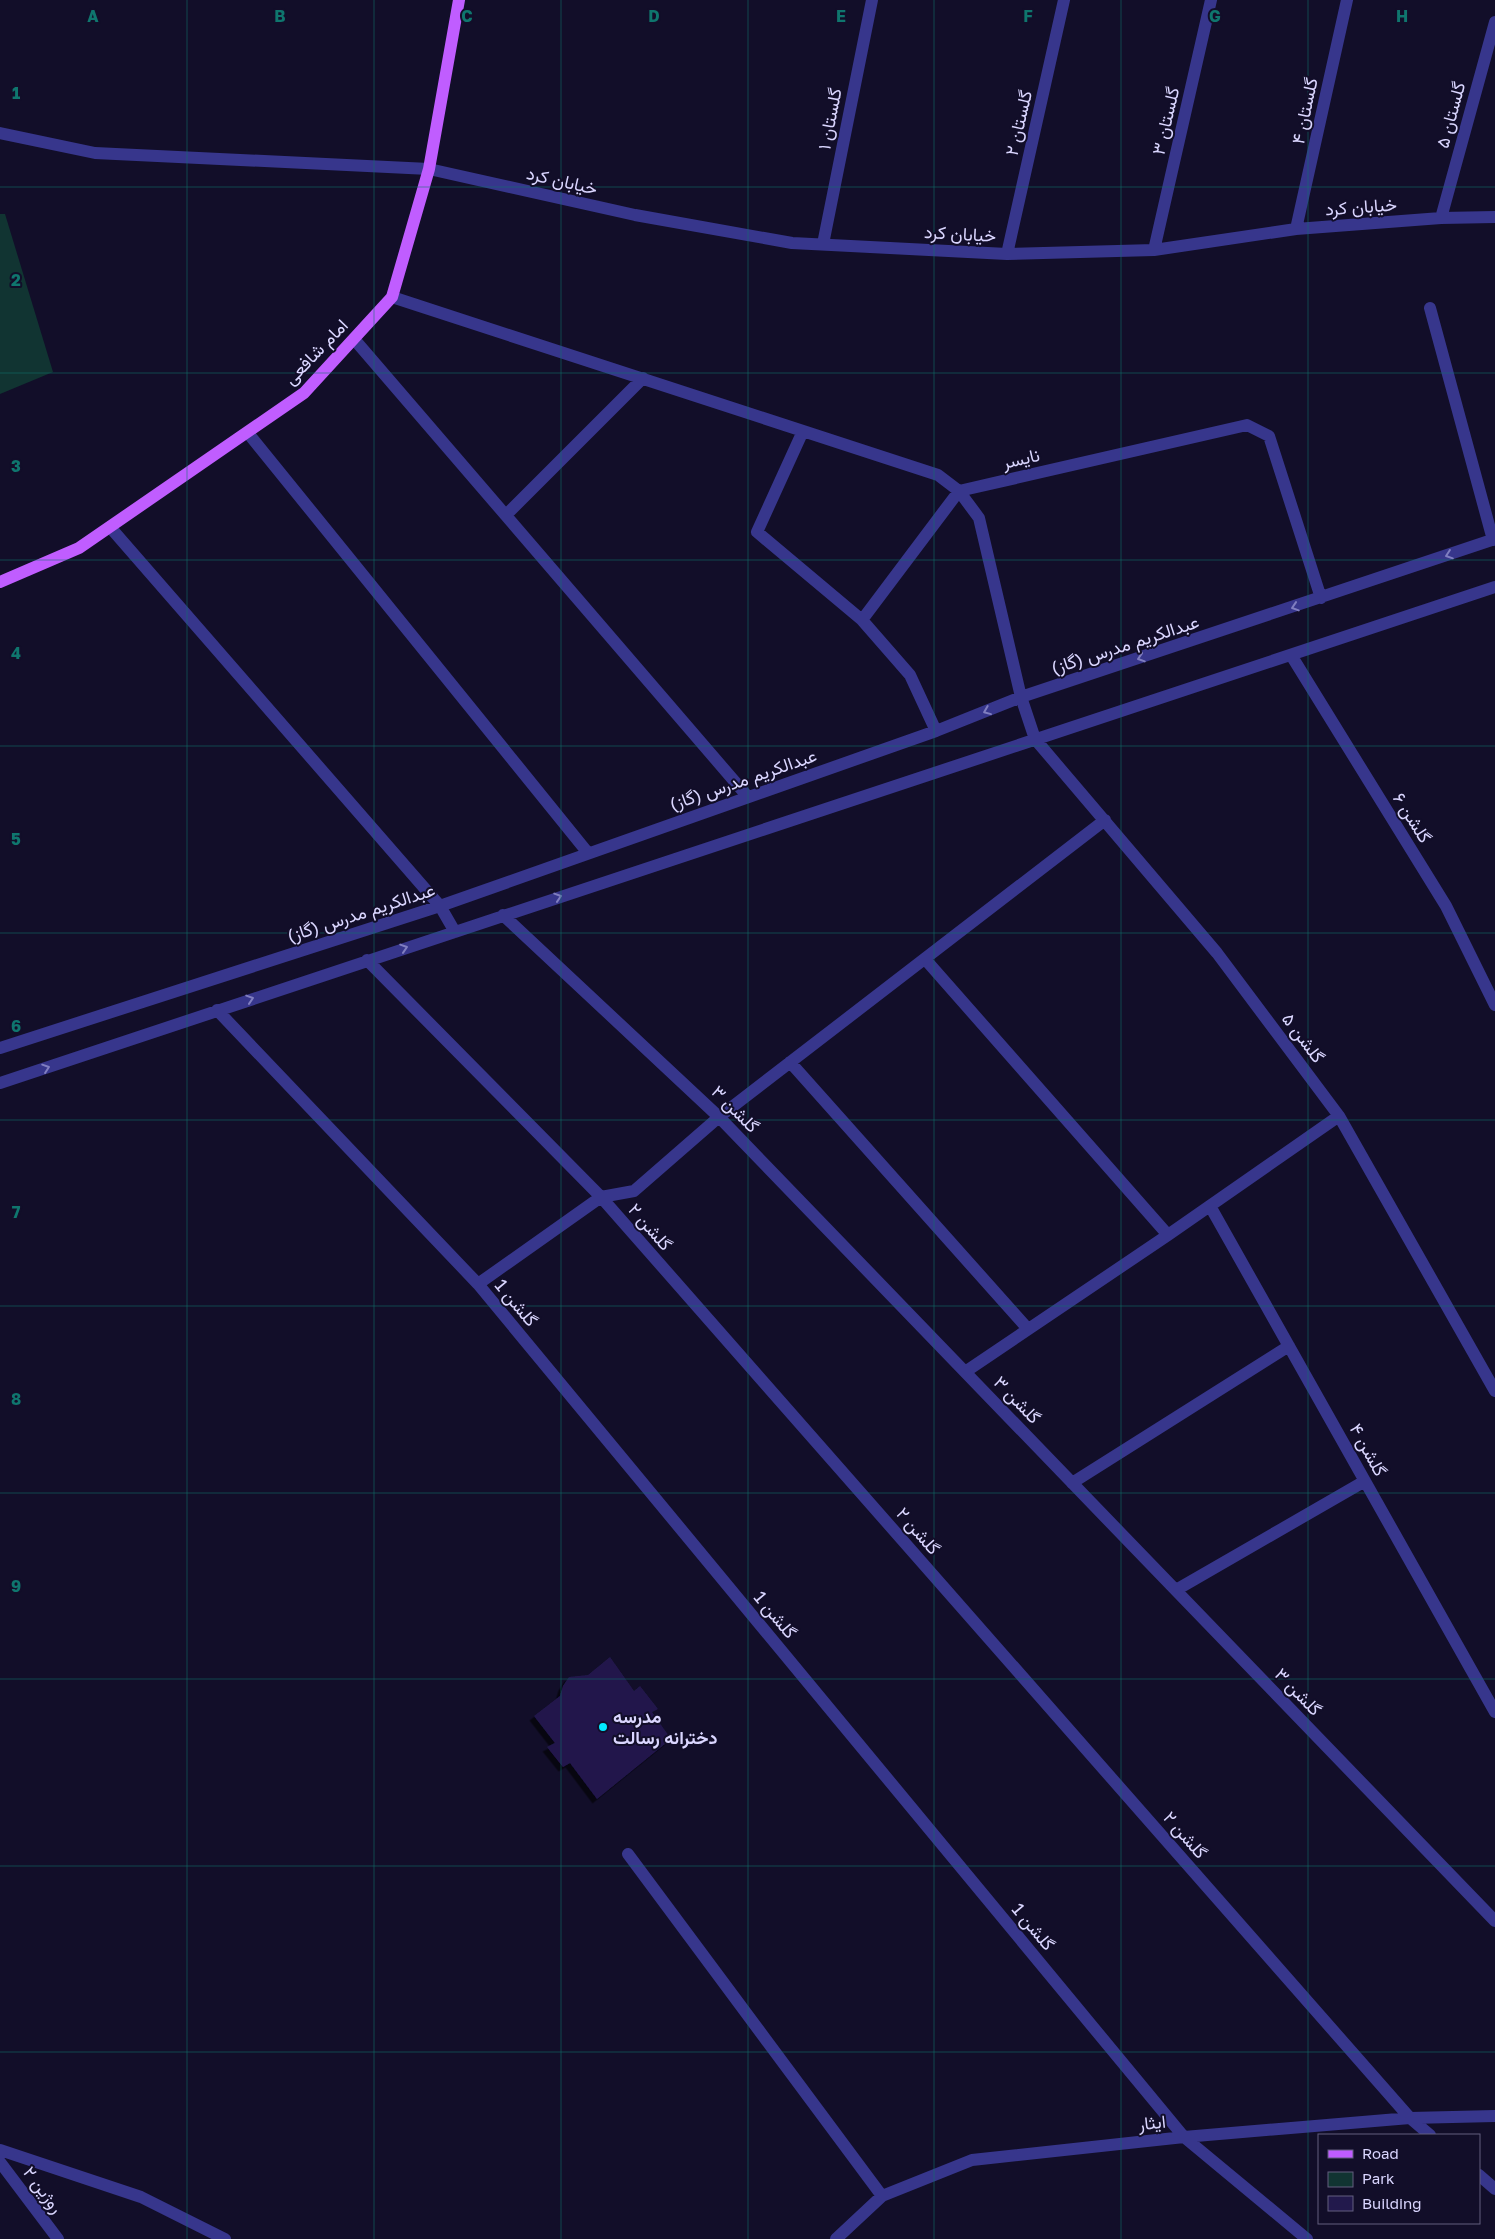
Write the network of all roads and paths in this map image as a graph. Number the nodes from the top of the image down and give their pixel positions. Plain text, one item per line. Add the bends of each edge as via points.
1 (459, 0) edge
2 (872, 0) edge
3 (1064, 0) edge
4 (1211, 0) edge
5 (1347, 0) edge
6 (1495, 22) edge
7 (0, 133) edge
8 (429, 169) junction
9 (1495, 217) edge
10 (1442, 218) junction
11 (1296, 229) junction
12 (823, 244) junction
13 (1154, 250) junction
14 (1007, 254) junction
15 (392, 296) junction
16 (1430, 308) dead end
17 (354, 339) junction
18 (643, 378) junction
19 (803, 431) junction
20 (248, 433) junction
21 (958, 491) junction
22 (506, 515) junction
23 (110, 527) junction
24 (1494, 539) edge
25 (0, 582) edge
26 (1495, 587) edge
27 (1321, 598) junction
28 (862, 620) junction
29 (1291, 655) junction
30 (1021, 697) junction
31 (936, 731) junction
32 (1036, 739) junction
33 (748, 797) junction
34 (1105, 820) junction
35 (588, 853) junction
36 (440, 906) junction
37 (504, 915) junction
38 (455, 932) junction
39 (925, 958) junction
40 (367, 960) junction
41 (1495, 1005) edge
42 (217, 1010) junction
43 (0, 1048) edge
44 (790, 1062) junction
45 (0, 1083) edge
46 (1339, 1116) junction
47 (720, 1117) junction
48 (601, 1197) junction
49 (1210, 1206) junction
50 (1168, 1235) junction
51 (478, 1284) junction
52 (1028, 1329) junction
53 (1289, 1346) junction
54 (965, 1372) junction
55 (1495, 1391) edge
56 (1366, 1481) junction
57 (1072, 1483) junction
58 (1176, 1590) junction
59 (1495, 1712) edge
60 (628, 1854) dead end
61 (1495, 1921) edge
62 (1495, 2116) edge
63 (1410, 2118) junction
64 (1429, 2134) edge
65 (1184, 2137) junction
66 (0, 2150) edge
67 (0, 2162) edge
68 (1480, 2177) edge
69 (1495, 2189) edge
70 (882, 2196) junction
71 (58, 2239) edge
72 (225, 2239) edge
73 (836, 2239) edge
74 (1307, 2239) edge

1 - 8 main road, امام شافعی
2 - 12 street, گلستان ۱
3 - 14 street, گلستان ۲
4 - 13 street, گلستان ۳
5 - 11 street, گلستان ۴
6 - 10 street, گلستان ۵
7 - 8 street, خیابان کرد via 95,153
8 - 12 street, خیابان کرد via 635,216 792,243
8 - 15 main road, امام شافعی
9 - 10 street, خیابان کرد
10 - 11 street, خیابان کرد
11 - 13 street, خیابان کرد
12 - 14 street, خیابان کرد
13 - 14 street, خیابان کرد
15 - 17 main road, امام شافعی
15 - 18 street
16 - 24 street
17 - 20 main road, امام شافعی via 304,393
17 - 22 street
18 - 19 street
18 - 22 street
19 - 21 street via 938,475
19 - 28 street via 757,532
20 - 23 main road, امام شافعی
20 - 35 street
21 - 27 street, نایسر via 1248,425 1269,436
21 - 28 street
21 - 30 street via 979,518
22 - 33 street
23 - 25 main road, امام شافعی via 79,548
23 - 36 street
24 -> 27 street, عبدالکریم مدرس (گاز)
26 - 29 street
27 -> 30 street, عبدالکریم مدرس (گاز)
28 - 31 street via 910,675
29 - 32 street
29 - 41 street, گلشن ۶ via 1446,906
30 -> 31 street, عبدالکریم مدرس (گاز)
30 - 32 street
31 - 33 street, عبدالکریم مدرس (گاز)
32 - 34 street, گلشن ۵
37 -> 32 street
33 - 35 street, عبدالکریم مدرس (گاز)
34 - 39 street
34 - 46 street, گلشن ۵ via 1217,953
35 - 36 street, عبدالکریم مدرس (گاز)
36 - 38 street
36 - 43 street, عبدالکریم مدرس (گاز)
37 - 38 street
37 - 47 street, گلشن ۳
40 -> 38 street
39 - 44 street
39 - 50 street
42 -> 40 street
40 - 48 street, گلشن ۲
45 -> 42 street
42 - 51 street, گلشن 1
44 - 47 street
44 - 52 street
46 - 49 street
46 - 55 street, گلشن ۵
47 - 48 street via 634,1191
47 - 54 street, گلشن ۳
48 - 51 street
48 - 63 street, گلشن ۲
49 - 50 street
49 - 53 street, گلشن ۴
50 - 52 street
51 - 65 street, گلشن 1
52 - 54 street
53 - 56 street, گلشن ۴
53 - 57 street
54 - 57 street, گلشن ۳
56 - 58 street
56 - 59 street, گلشن ۴
57 - 58 street, گلشن ۳
58 - 61 street, گلشن ۳
60 - 70 street
62 - 63 street, ایثار
63 - 64 street, گلشن ۲
63 - 65 street, ایثار
65 - 70 street, ایثار via 972,2160
65 - 74 street, گلشن 1
66 - 72 street via 141,2197
67 - 71 street, روژین ۲
68 - 69 street
70 - 73 street, ایثار

